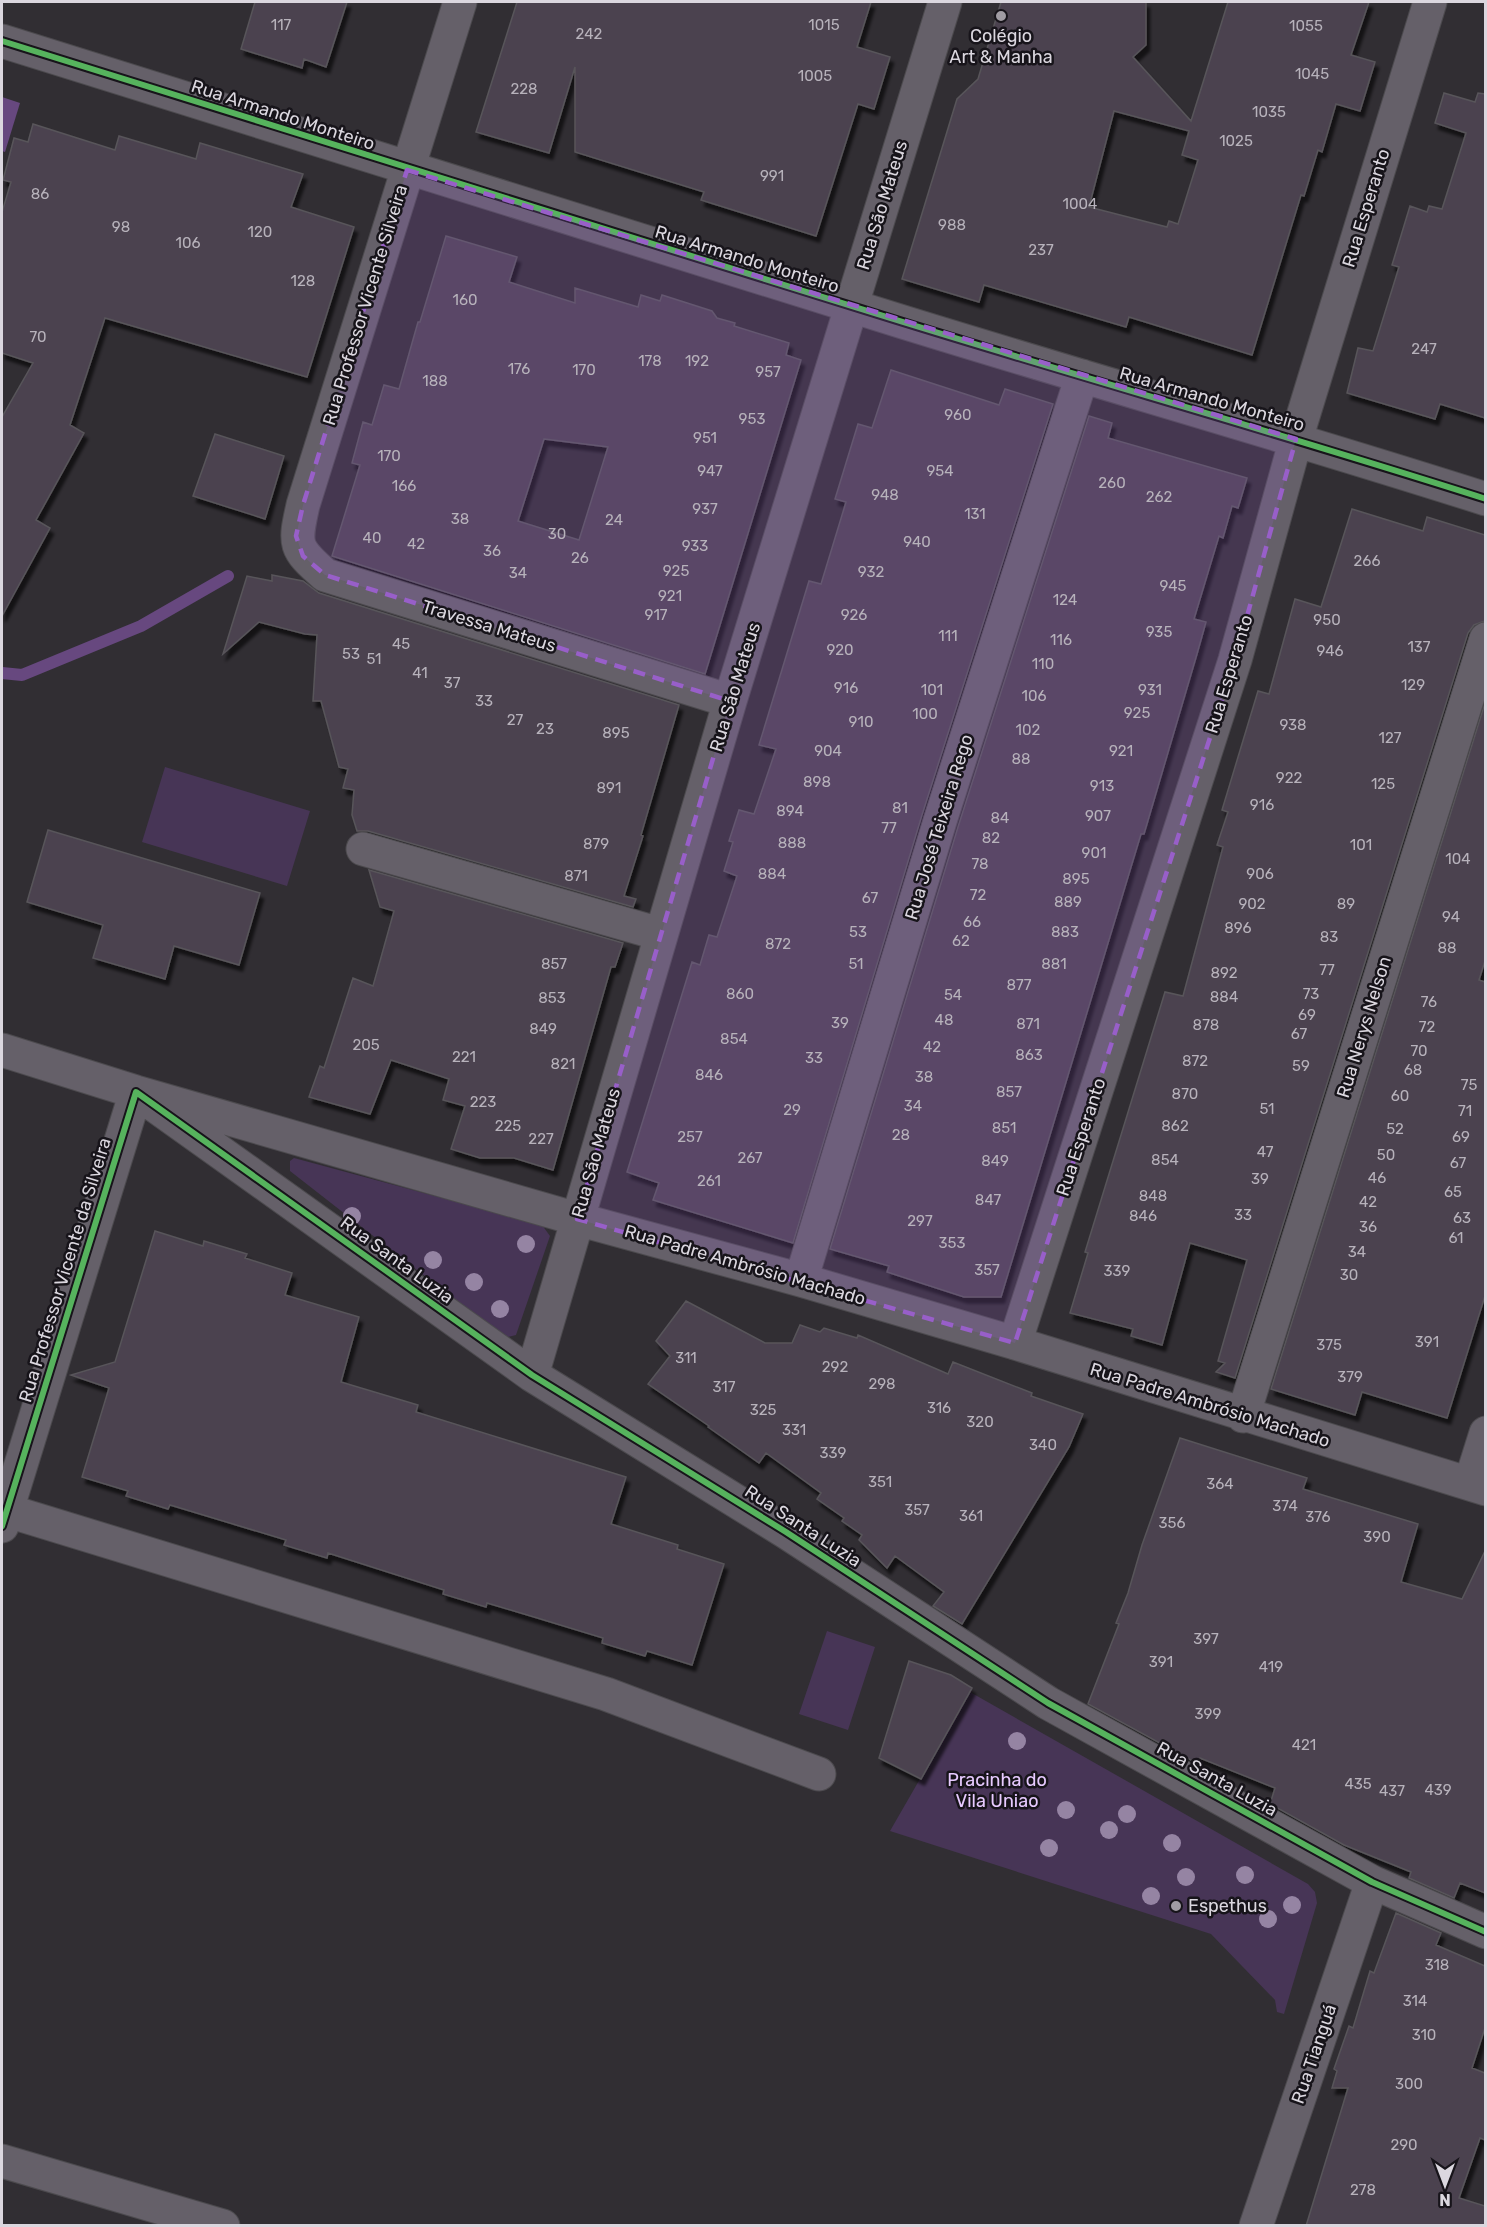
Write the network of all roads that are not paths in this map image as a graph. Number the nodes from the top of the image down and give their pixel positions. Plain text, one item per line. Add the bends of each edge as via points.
1 (460, 2) edge
2 (945, 2) edge
3 (1430, 2) edge
4 (2, 41) edge
5 (407, 170) junction
6 (850, 306) junction
7 (1082, 376) junction
8 (1296, 439) junction
9 (1485, 499) edge
10 (303, 505) joint
11 (1485, 639) edge
12 (730, 701) junction
13 (363, 849) dead end
14 (660, 934) junction
15 (2, 1050) edge
16 (136, 1092) junction
17 (577, 1219) junction
18 (801, 1280) junction
19 (1015, 1343) junction
20 (532, 1375) junction
21 (1243, 1416) junction
22 (1485, 1433) edge
23 (1478, 1487) edge
24 (3, 1515) edge
25 (819, 1774) dead end
26 (1372, 1882) junction
27 (1485, 1932) edge
28 (2, 2161) edge
29 (223, 2226) edge
30 (1256, 2226) edge

1 - 5 street, Rua Professor Vicente Silveira
2 - 6 street, Rua São Mateus
3 - 8 street, Rua Esperanto
4 - 5 street, Rua Armando Monteiro
5 - 6 street, Rua Armando Monteiro
5 - 10 street, Rua Professor Vicente Silveira
6 - 7 street, Rua Armando Monteiro
6 - 12 street, Rua São Mateus
7 - 8 street, Rua Armando Monteiro
7 - 18 street, Rua José Teixeira Rego via 940,821
8 - 9 street, Rua Armando Monteiro
8 - 19 street, Rua Esperanto via 1235,660
10 - 12 street, Travessa Mateus via 296,536 303,556 325,574
11 - 21 street, Rua Nerys Nelson
12 - 14 street, Rua São Mateus
13 - 14 street
14 - 17 street, Rua São Mateus
15 - 16 street, Rua Padre Ambrósio Machado
16 - 17 street, Rua Padre Ambrósio Machado
16 - 20 street, Rua Santa Luzia
16 - 24 street, Rua Professor Vicente da Silveira
17 - 18 street, Rua Padre Ambrósio Machado
17 - 20 street, Rua São Mateus
18 - 19 street, Rua Padre Ambrósio Machado
19 - 21 street, Rua Padre Ambrósio Machado
20 - 26 street, Rua Santa Luzia via 786,1532 1048,1703
21 - 23 street, Rua Padre Ambrósio Machado
22 - 23 street
24 - 25 street via 606,1694
26 - 27 street, Rua Santa Luzia
26 - 30 street, Rua Tianguá
28 - 29 street

